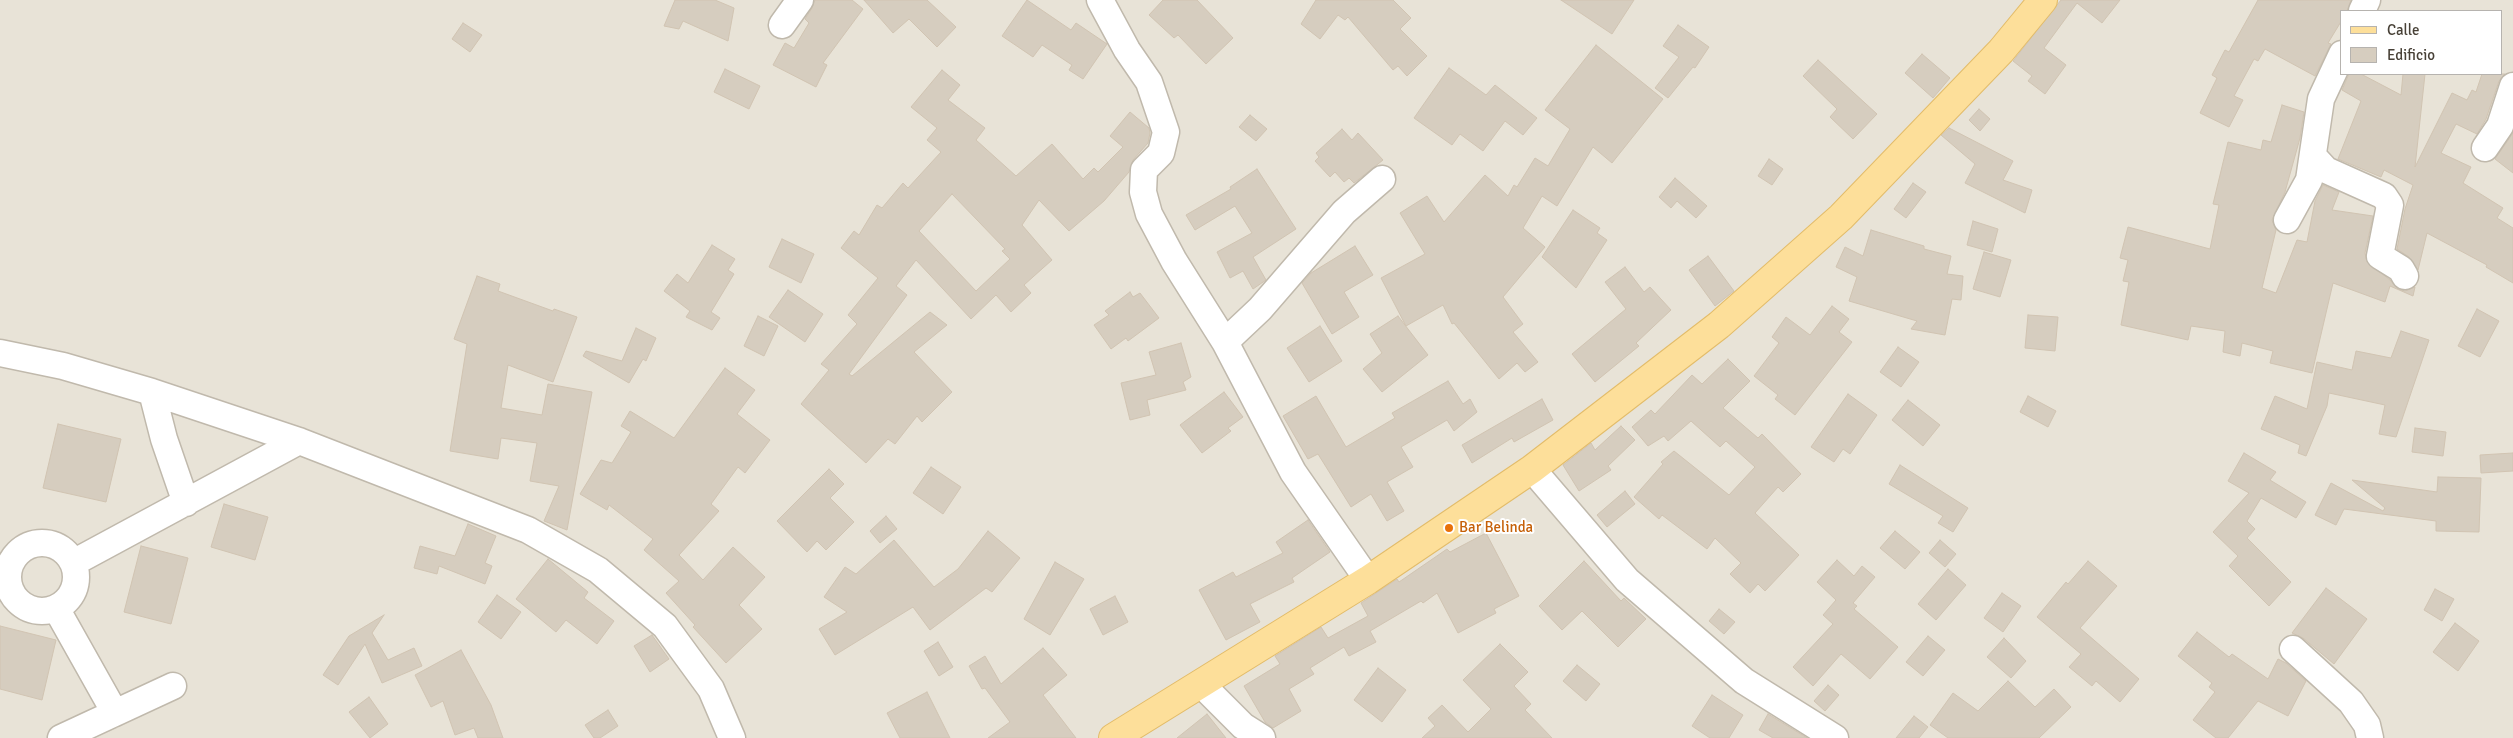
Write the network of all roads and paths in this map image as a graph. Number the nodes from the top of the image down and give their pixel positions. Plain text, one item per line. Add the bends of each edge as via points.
1 (800, 0) edge
2 (1100, 0) edge
3 (2043, 0) edge
4 (782, 25) dead end
5 (2340, 58) edge
6 (2513, 86) edge
7 (2485, 148) dead end
8 (2314, 157) junction
9 (1382, 179) dead end
10 (2287, 220) dead end
11 (2405, 276) dead end
12 (1225, 342) junction
13 (0, 353) edge
14 (152, 392) junction
15 (300, 442) junction
16 (1532, 469) junction
17 (186, 504) junction
18 (73, 562) junction
19 (1368, 580) junction
20 (6, 599) edge
21 (56, 608) junction
22 (2293, 649) dead end
23 (1201, 684) junction
24 (173, 686) dead end
25 (115, 714) junction
26 (61, 738) edge
27 (732, 738) edge
28 (1113, 738) edge
29 (1262, 738) edge
30 (1835, 738) edge
31 (2370, 738) edge

1 - 4 street
2 - 12 street via 1149,82 1166,132 1161,153 1144,170 1143,192 1149,214
3 - 16 main road via 2001,51 1841,216 1719,325
5 - 8 street via 2321,99
6 - 7 street via 2500,126
8 - 10 street via 2309,180
8 - 11 street via 2326,170 2384,196 2390,205 2380,256 2401,269
9 - 12 street via 1344,212 1260,310
12 - 19 street via 1293,472
13 - 14 street via 63,366
14 - 15 street
14 - 17 street
15 - 17 street
15 - 27 street via 528,530 598,570 665,626 711,689
16 - 19 main road
16 - 30 street via 1627,580 1744,681
17 - 18 street
18 - 20 street via 58,547 48,544 28,547 12,562
18 - 21 street via 74,589
19 - 23 main road
20 - 21 street via 18,601 31,609 46,611
21 - 25 street
22 - 31 street via 2351,702 2367,725
23 - 28 main road
23 - 29 street via 1243,726
24 - 25 street
25 - 26 street

